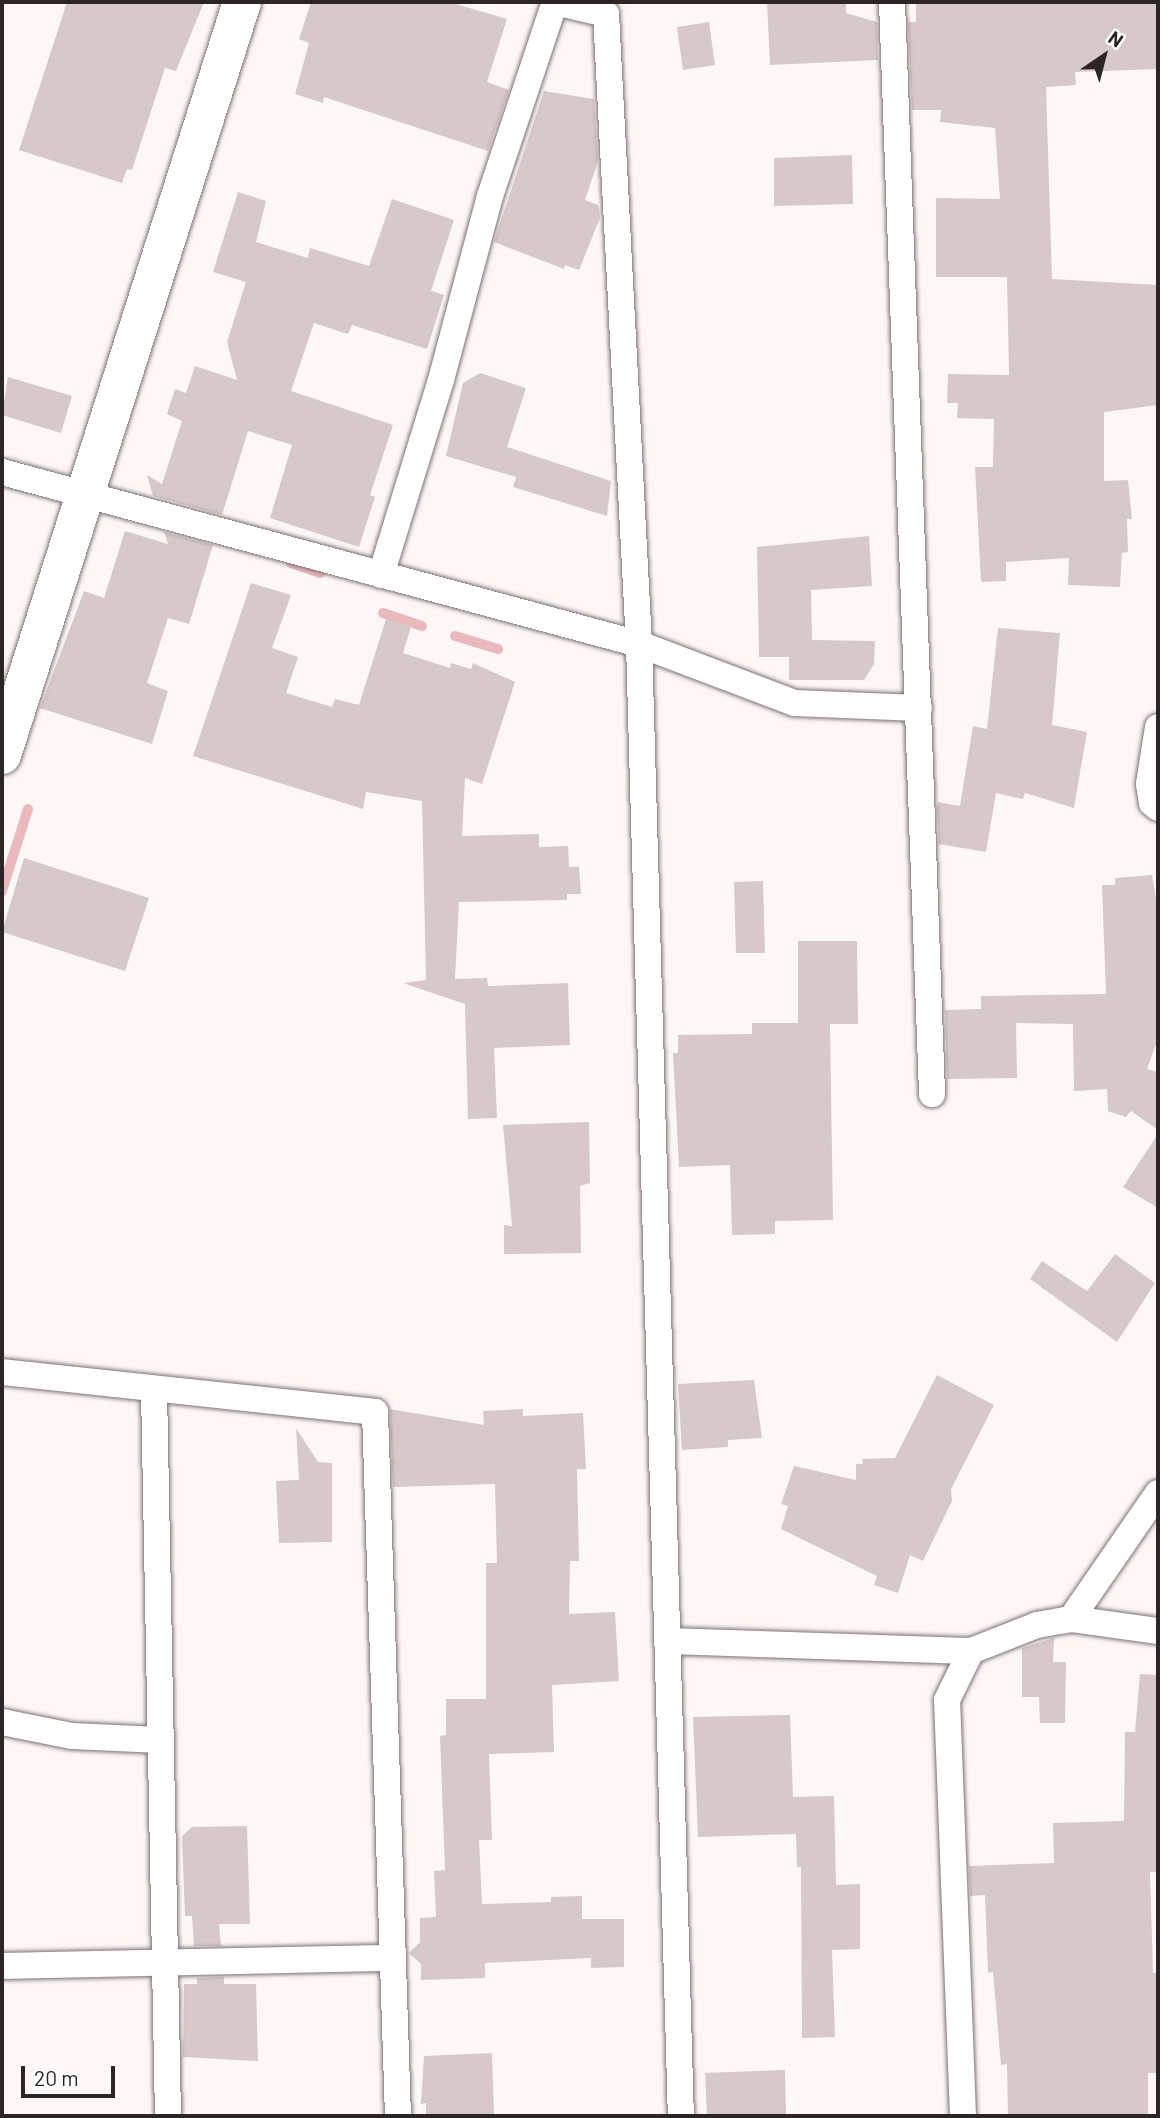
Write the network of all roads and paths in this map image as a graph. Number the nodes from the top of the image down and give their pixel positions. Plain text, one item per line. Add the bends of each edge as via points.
1 (242, 2) edge
2 (555, 2) edge
3 (892, 2) edge
4 (616, 8) edge
5 (2, 472) edge
6 (88, 495) junction
7 (381, 575) junction
8 (639, 644) junction
9 (919, 708) junction
10 (1158, 727) edge
11 (2, 755) edge
12 (1158, 808) edge
13 (932, 1094) dead end
14 (2, 1372) edge
15 (154, 1389) junction
16 (1158, 1493) edge
17 (1071, 1619) junction
18 (1158, 1631) edge
19 (667, 1641) junction
20 (971, 1651) junction
21 (2, 1723) edge
22 (160, 1740) junction
23 (393, 1958) junction
24 (164, 1963) junction
25 (2, 1966) edge
26 (168, 2116) edge
27 (398, 2116) edge
28 (681, 2116) edge
29 (963, 2116) edge

1 - 6 street
2 - 4 street
2 - 7 street via 490,197 441,380
3 - 9 street
4 - 8 street
5 - 6 street
6 - 7 street
6 - 11 street
7 - 8 street
8 - 9 street via 794,703
8 - 19 street
9 - 13 street
10 - 12 street via 1149,784 1152,803
14 - 15 street
15 - 22 street
15 - 23 street via 375,1412
16 - 17 street
17 - 18 street
17 - 20 street via 1037,1625
19 - 20 street
19 - 28 street
20 - 29 street via 947,1700
21 - 22 street via 72,1736
22 - 24 street
23 - 24 street
23 - 27 street
24 - 25 street
24 - 26 street

